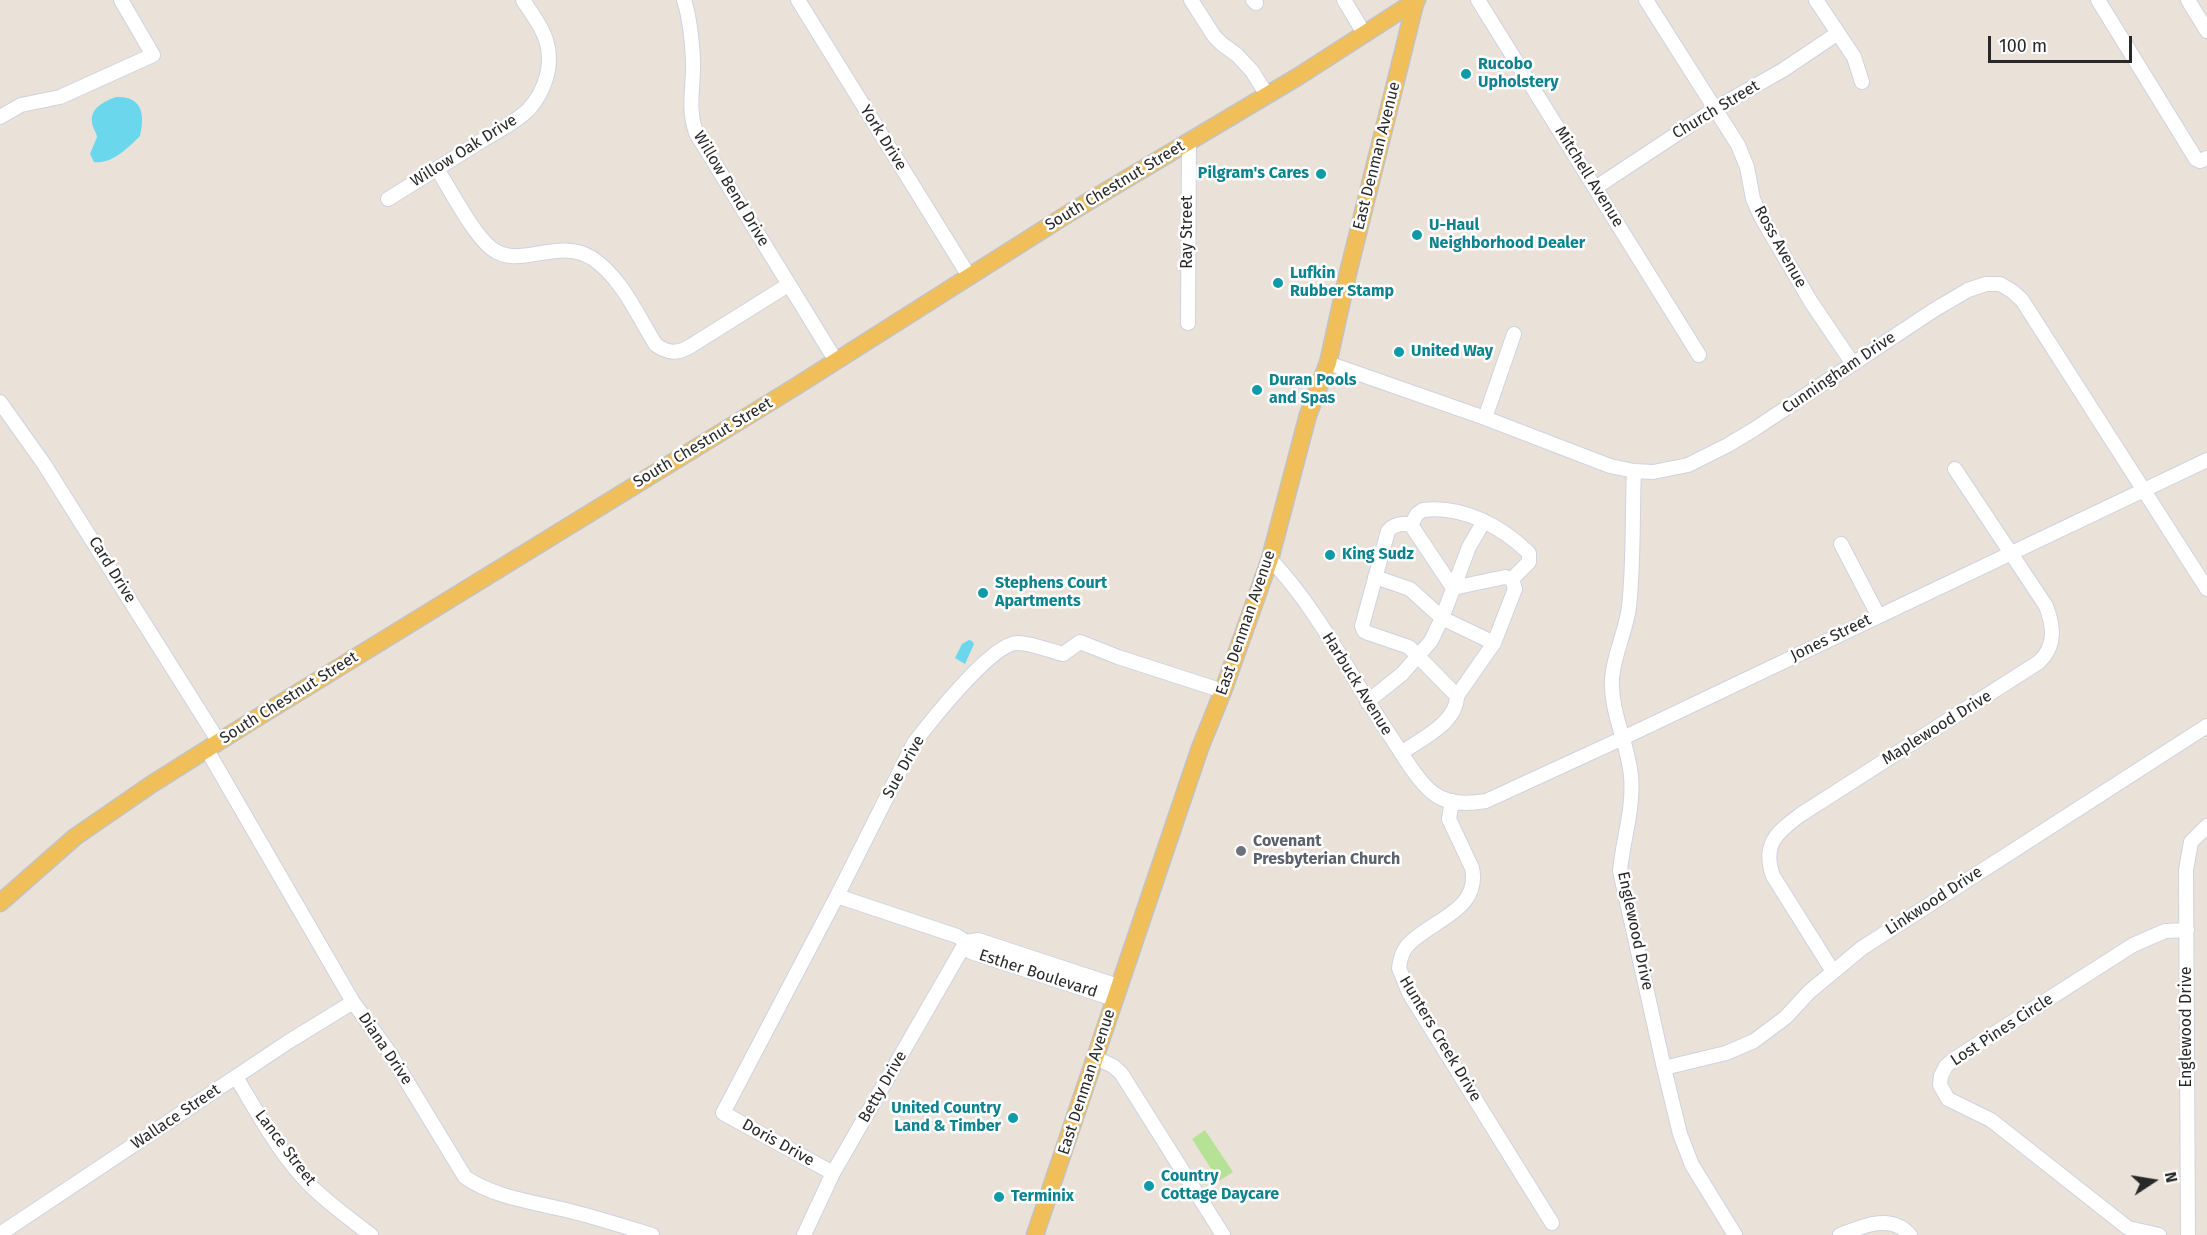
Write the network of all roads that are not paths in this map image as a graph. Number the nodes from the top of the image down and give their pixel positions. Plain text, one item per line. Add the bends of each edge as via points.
1 (121, 0) edge
2 (523, 0) edge
3 (684, 0) edge
4 (798, 0) edge
5 (1191, 0) edge
6 (1344, 0) edge
7 (1416, 0) edge
8 (1478, 0) edge
9 (1646, 0) edge
10 (1816, 0) edge
11 (2098, 0) edge
12 (2188, 0) edge
13 (2207, 31) edge
14 (1364, 33) junction
15 (1838, 33) junction
16 (1862, 82) dead end
17 (1268, 94) junction
18 (1716, 108) junction
19 (0, 117) edge
20 (1189, 141) junction
21 (2204, 159) edge
22 (437, 169) junction
23 (1595, 188) junction
24 (388, 199) dead end
25 (969, 276) junction
26 (788, 285) junction
27 (1188, 323) dead end
28 (1515, 334) dead end
29 (1700, 355) dead end
30 (836, 360) junction
31 (1329, 363) junction
32 (1853, 364) junction
33 (0, 402) edge
34 (1485, 418) junction
35 (2207, 460) edge
36 (1955, 469) dead end
37 (1634, 471) junction
38 (2144, 491) junction
39 (1484, 521) junction
40 (1411, 525) junction
41 (1841, 544) dead end
42 (2011, 554) junction
43 (1270, 559) junction
44 (1375, 577) junction
45 (1512, 579) junction
46 (1453, 588) junction
47 (2207, 589) edge
48 (1878, 615) junction
49 (1442, 618) junction
50 (1494, 643) junction
51 (1419, 657) junction
52 (1223, 691) junction
53 (1456, 696) junction
54 (1367, 702) junction
55 (2207, 726) edge
56 (1623, 738) junction
57 (213, 746) junction
58 (1401, 753) junction
59 (1452, 801) junction
60 (2207, 826) edge
61 (837, 896) junction
62 (0, 903) edge
63 (2187, 930) junction
64 (966, 942) junction
65 (1833, 970) junction
66 (1116, 993) junction
67 (353, 1002) junction
68 (1096, 1058) junction
69 (1664, 1068) junction
70 (236, 1077) junction
71 (723, 1113) joint
72 (834, 1173) junction
73 (1552, 1223) dead end
74 (0, 1234) edge
75 (371, 1235) edge
76 (652, 1235) edge
77 (804, 1235) edge
78 (1035, 1235) edge
79 (1223, 1235) edge
80 (1735, 1235) edge
81 (1840, 1235) edge
82 (1911, 1235) edge
83 (2159, 1235) edge
84 (2188, 1235) edge

1 - 19 street via 153,55 60,97 21,105
2 - 22 street, Willow Oak Drive via 546,40 548,67 537,99 517,119
3 - 26 street, Willow Bend Drive via 693,62 691,117 696,134
4 - 25 street, York Drive
5 - 17 street via 1214,36 1244,63
6 - 14 street
7 - 14 main road, South Chestnut Street
7 - 31 main road, East Denman Avenue
8 - 23 street, Mitchell Avenue
9 - 18 street, Ross Avenue
10 - 15 street
11 - 21 street via 2196,159
12 - 13 street
14 - 17 main road, South Chestnut Street
15 - 16 street via 1854,57
15 - 18 street, Church Street
17 - 20 main road, South Chestnut Street
18 - 23 street, Church Street
18 - 32 street, Ross Avenue via 1738,145 1761,216
20 - 25 main road, South Chestnut Street
20 - 27 street, Ray Street
22 - 24 street, Willow Oak Drive
22 - 26 street via 491,248 509,256 556,249 590,257 615,278 656,345 664,350 679,352 689,347
23 - 29 street, Mitchell Avenue
25 - 30 main road, South Chestnut Street
26 - 30 street, Willow Bend Drive
28 - 34 street
30 - 57 main road, South Chestnut Street
31 - 34 street, Cunningham Drive
31 - 43 main road, East Denman Avenue via 1308,415
32 - 37 street, Cunningham Drive via 1704,458 1669,470
32 - 38 street, Cunningham Drive via 1968,290 2000,284 2022,300
33 - 57 street, Card Drive via 44,464
34 - 37 street, Cunningham Drive via 1610,466
35 - 38 street, Jones Street
36 - 42 street, Maplewood Drive
37 - 56 street, Englewood Drive via 1628,609 1612,680 1612,702
38 - 42 street, Jones Street
38 - 47 street, Cunningham Drive
39 - 40 street via 1472,515 1422,510
39 - 45 street via 1529,553 1529,562
39 - 46 street
40 - 44 street via 1397,525 1388,531
40 - 46 street
41 - 48 street
42 - 48 street, Jones Street
42 - 65 street, Maplewood Drive via 2052,620 2052,644 2046,656 1800,815 1772,841 1768,863 1773,876
43 - 52 main road, East Denman Avenue
43 - 54 street, Harbuck Avenue via 1287,577 1339,653
44 - 49 street via 1410,588
44 - 51 street via 1364,631 1409,647
45 - 46 street via 1505,577
45 - 50 street via 1515,589
46 - 49 street
48 - 56 street, Jones Street
49 - 50 street
49 - 51 street
50 - 53 street
51 - 53 street
51 - 54 street
52 - 61 street, Sue Drive via 1080,642 1063,654 1017,642 1005,647 976,670 914,743
52 - 66 main road, East Denman Avenue
53 - 58 street via 1457,704 1443,724
54 - 58 street, Harbuck Avenue
55 - 65 street, Linkwood Drive
56 - 59 street, Jones Street via 1486,801
56 - 69 street, Englewood Drive via 1631,798 1620,871
57 - 62 main road, South Chestnut Street via 75,837
57 - 67 street, Diana Drive
58 - 59 street, Harbuck Avenue via 1432,793
59 - 73 street, Hunters Creek Drive via 1449,819 1473,868 1471,892 1466,902 1406,946 1399,968 1409,993
60 - 63 street, Englewood Drive via 2191,842 2187,855
61 - 64 street, Esther Boulevard
61 - 71 street, Sue Drive
63 - 83 street, Lost Pines Circle via 2165,932 2133,945 1953,1060 1946,1066 1940,1085 1948,1099 1991,1120 2128,1227
63 - 84 street, Englewood Drive
64 - 66 street, Esther Boulevard via 971,952
64 - 72 street, Betty Drive
65 - 69 street, Linkwood Drive via 1786,1017 1754,1041 1725,1053
66 - 68 main road, East Denman Avenue
67 - 70 street, Wallace Street
67 - 76 street, Diana Drive via 389,1052 465,1177 495,1192
68 - 78 main road, East Denman Avenue
68 - 79 street via 1122,1074
69 - 80 street, Englewood Drive via 1692,1165
70 - 74 street, Wallace Street
70 - 75 street, Lance Street via 294,1166 312,1187
71 - 72 street, Doris Drive
72 - 77 street, Betty Drive
81 - 82 street via 1882,1222 1896,1223

